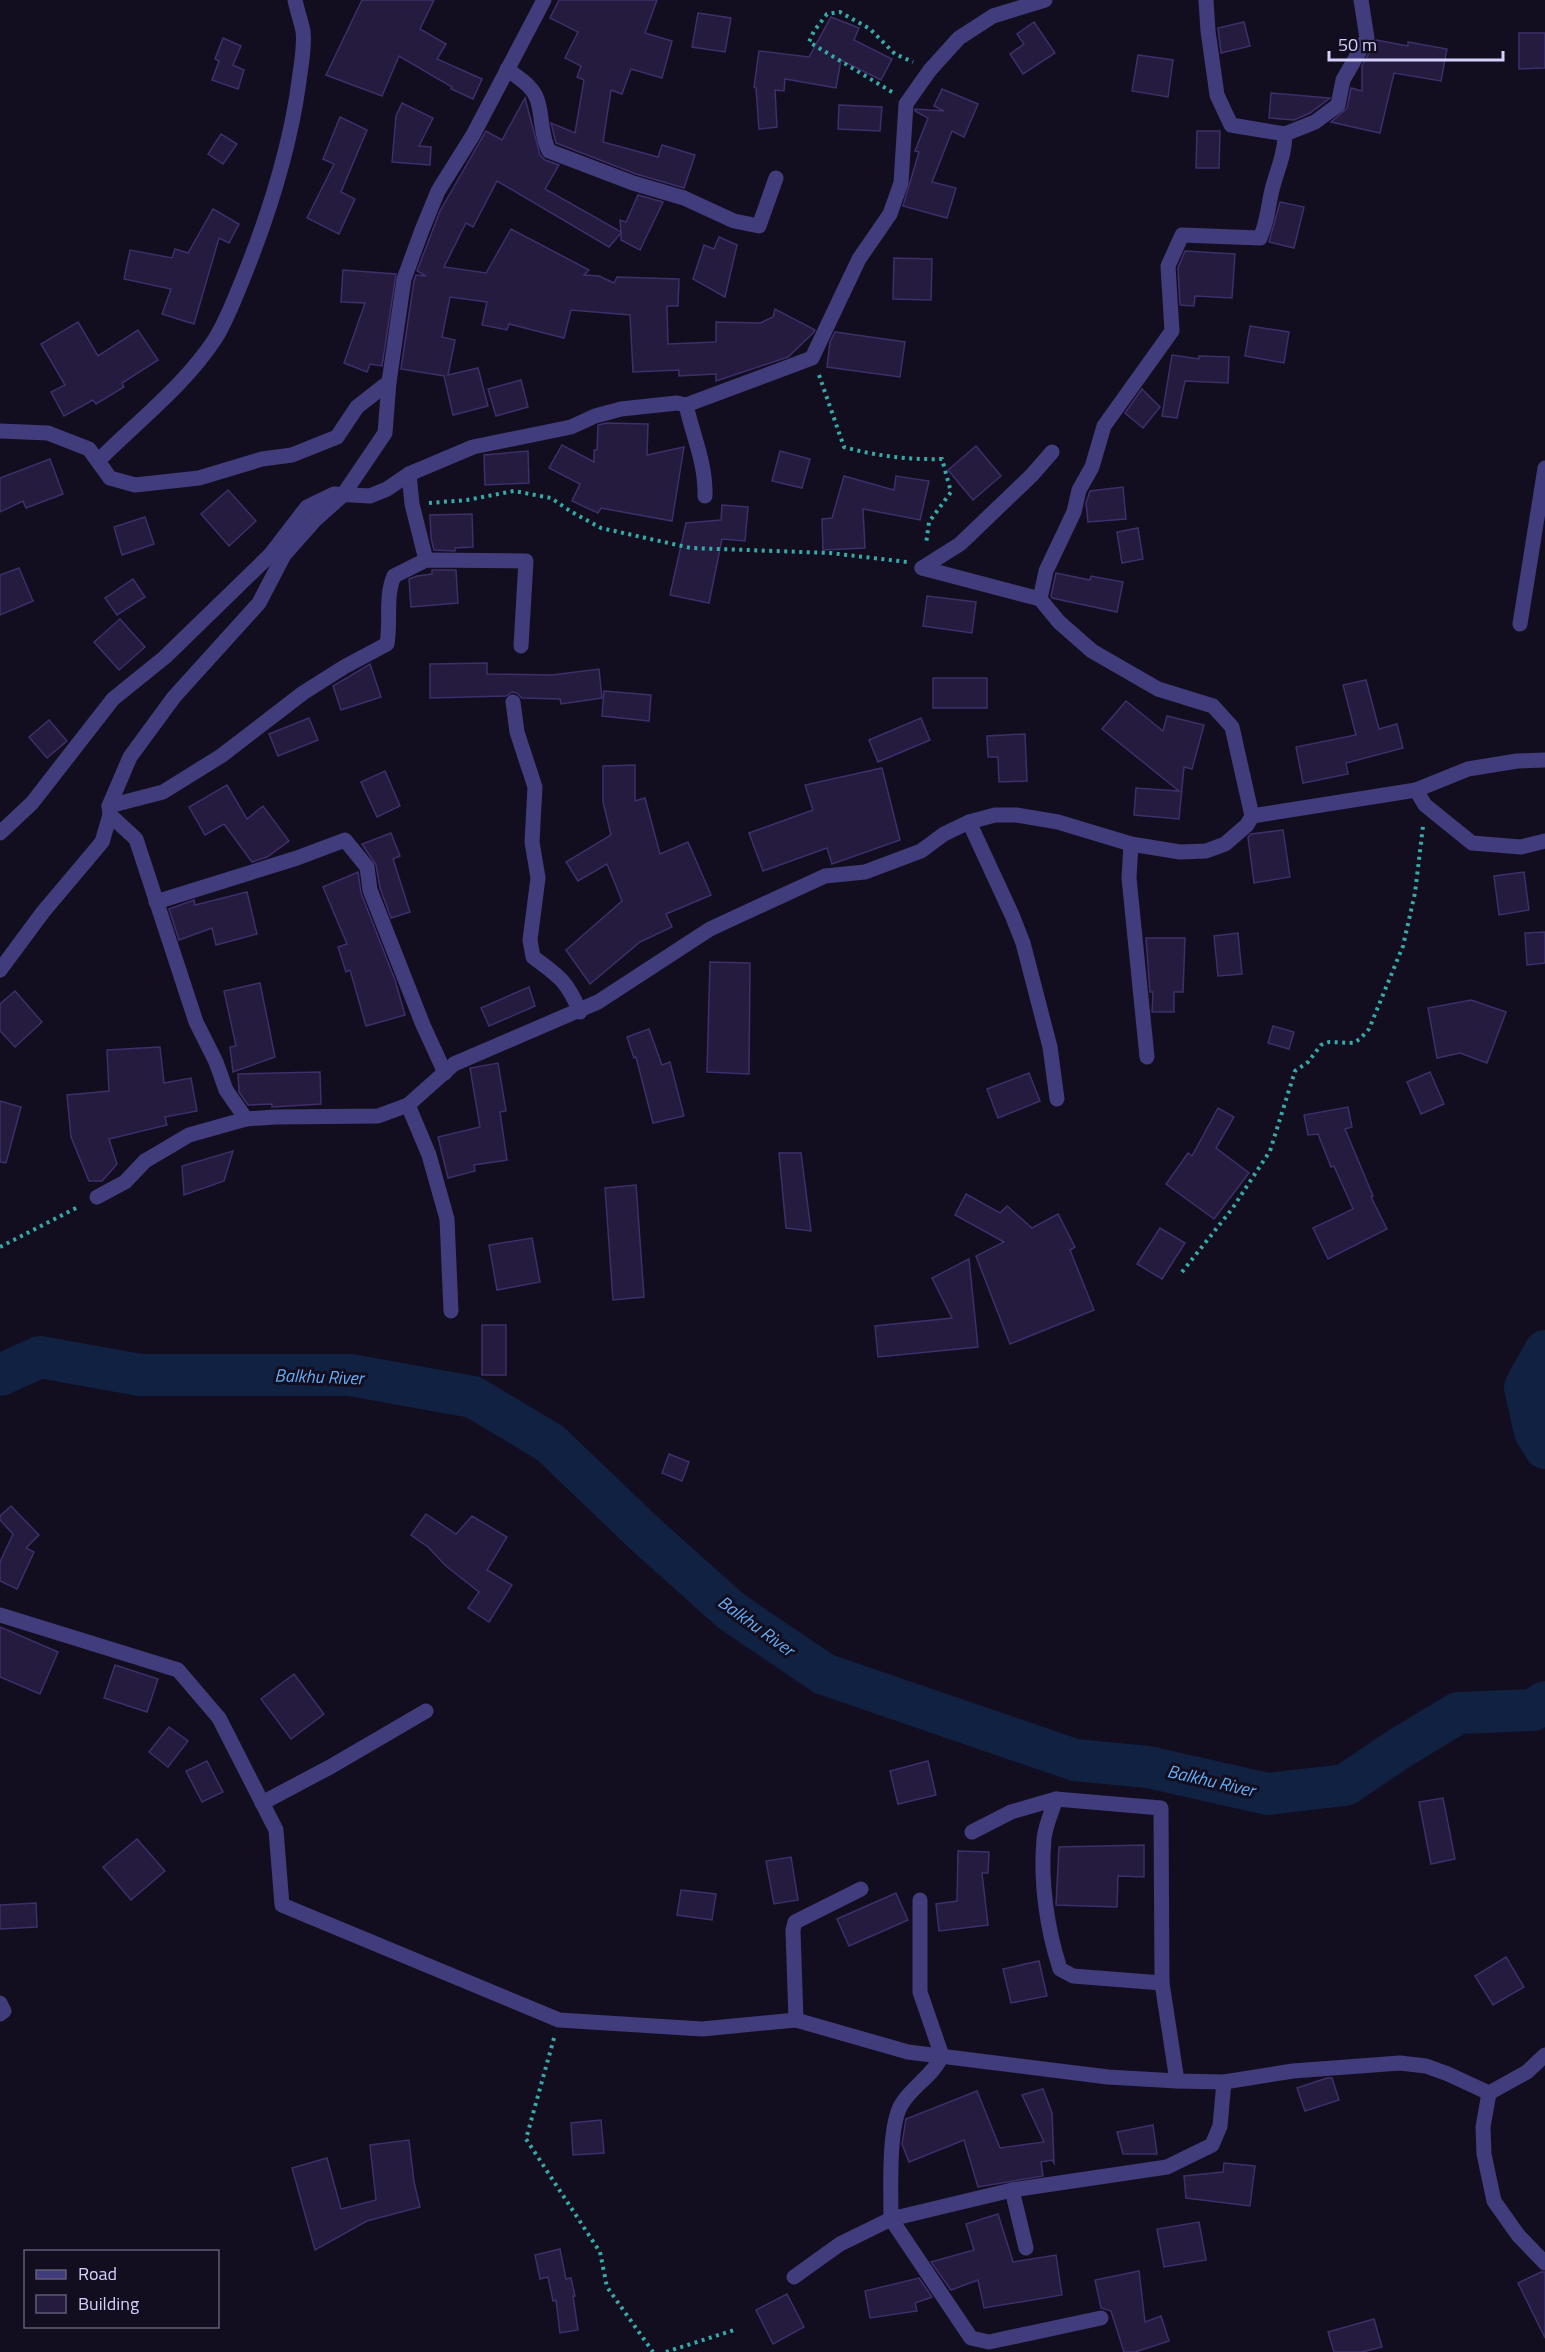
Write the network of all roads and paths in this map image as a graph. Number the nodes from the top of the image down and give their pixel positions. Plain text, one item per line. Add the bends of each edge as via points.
1 (295, 0) edge
2 (544, 0) edge
3 (1046, 0) edge
4 (1206, 0) edge
5 (1361, 0) edge
6 (507, 69) junction
7 (930, 70) junction
8 (906, 104) junction
9 (1285, 134) junction
10 (776, 178) dead end
11 (812, 358) junction
12 (389, 382) junction
13 (686, 405) junction
14 (0, 431) edge
15 (1052, 452) dead end
16 (99, 460) junction
17 (1545, 468) edge
18 (409, 474) junction
19 (343, 495) junction
20 (705, 496) dead end
21 (412, 504) junction
22 (426, 560) junction
23 (922, 568) junction
24 (1040, 599) junction
25 (1520, 624) dead end
26 (521, 646) dead end
27 (513, 702) dead end
28 (1545, 760) edge
29 (1416, 790) junction
30 (1425, 805) junction
31 (110, 810) junction
32 (1252, 816) junction
33 (969, 822) junction
34 (0, 833) edge
35 (1545, 841) edge
36 (1131, 844) junction
37 (156, 902) junction
38 (0, 970) edge
39 (580, 1012) junction
40 (1147, 1057) dead end
41 (445, 1073) junction
42 (1057, 1099) dead end
43 (408, 1105) junction
44 (246, 1119) junction
45 (97, 1197) joint
46 (0, 1247) edge
47 (1182, 1272) dead end
48 (452, 1311) dead end
49 (0, 1615) edge
50 (426, 1711) dead end
51 (1056, 1799) junction
52 (262, 1803) junction
53 (972, 1832) dead end
54 (861, 1889) dead end
55 (920, 1900) dead end
56 (1162, 1983) junction
57 (0, 2003) edge
58 (0, 2014) edge
59 (559, 2020) junction
60 (796, 2020) junction
61 (1545, 2055) edge
62 (942, 2056) junction
63 (1178, 2081) junction
64 (1224, 2082) junction
65 (1490, 2094) junction
66 (1012, 2190) junction
67 (891, 2219) junction
68 (1026, 2248) dead end
69 (1545, 2263) edge
70 (794, 2277) dead end
71 (1101, 2318) dead end
72 (734, 2330) dead end
73 (653, 2352) edge
74 (666, 2352) edge

1 - 16 street via 303,32 293,123 241,283 216,337 183,380
2 - 6 street
3 - 7 street via 993,16 959,38
4 - 9 street via 1217,95 1231,125
5 - 9 street via 1367,38 1343,80 1338,105 1315,122
6 - 10 street via 528,85 537,99 543,141 549,151 684,198 734,221 759,226
6 - 12 street via 438,191 422,230 404,279
7 - 8 street
7 - 8 path via 895,54 870,30 840,12 827,14 814,32 809,42 900,95
8 - 11 street via 901,183 890,214 859,259
9 - 24 street via 1285,152 1260,238 1182,235 1168,266 1172,331 1104,426 1074,512 1046,571
11 - 13 street
11 - 23 path via 844,447 915,460 942,459 951,492 929,522
12 - 16 street via 357,407 337,438 292,455 262,459 199,478 135,484 110,478
12 - 19 street via 385,433
13 - 18 street via 621,409 570,427 473,447
13 - 20 street via 706,477
14 - 16 street via 48,433 89,449
15 - 23 street via 960,544
17 - 25 street
18 - 19 street via 370,496
18 - 21 street
19 - 31 street via 284,555 259,603 174,697 130,757
19 - 34 street via 334,494 307,507 270,555 165,657 113,699 32,803
21 - 22 street
21 - 23 path via 514,491 551,498 601,528 691,548 830,553 892,559
22 - 26 street via 526,561
22 - 31 street via 394,576 388,588 387,644 303,693 221,756 163,792
23 - 24 street
24 - 32 street via 1092,651 1158,688 1213,706 1232,727
27 - 39 street via 517,732 535,787 532,842 538,878 530,940 533,957 563,979
28 - 29 street via 1468,769
29 - 30 street
29 - 32 street
30 - 35 street via 1472,843 1521,847
30 - 47 path via 1403,946 1369,1029 1353,1043 1321,1045 1295,1071 1270,1151 1232,1209
31 - 37 street via 136,839
31 - 38 street via 102,842
32 - 36 street via 1225,844 1206,851 1180,852
33 - 36 street via 995,815 1016,815 1058,822
33 - 39 street via 921,850 865,872 825,876 710,929
33 - 42 street via 1023,943 1050,1047
36 - 40 street via 1129,878
37 - 41 street via 345,840 367,867 370,890
37 - 44 street via 196,1022 226,1090
39 - 41 street via 454,1064
41 - 43 street
43 - 44 street via 378,1116
43 - 48 street via 429,1155 447,1218
44 - 45 street via 189,1135 145,1161 125,1182
45 - 46 path
49 - 52 street via 178,1670 219,1718
50 - 52 street
51 - 53 street via 1011,1812
51 - 56 street via 1044,1837 1043,1877 1060,1969 1073,1976
51 - 56 street via 1161,1808
52 - 59 street via 276,1830 282,1905
54 - 60 street via 795,1922
55 - 62 street via 920,1992
56 - 63 street
57 - 58 street via 4,2011
59 - 60 street via 702,2029
59 - 73 path via 526,2139 600,2252 607,2287
60 - 62 street via 908,2052
61 - 65 street via 1527,2072
62 - 63 street via 1108,2077
62 - 67 street via 930,2076 904,2100 894,2124
63 - 64 street
64 - 65 street via 1272,2073 1400,2062 1426,2066
64 - 66 street via 1220,2126 1212,2145 1167,2167
65 - 69 street via 1483,2127 1484,2154 1494,2201 1518,2235
66 - 67 street
66 - 68 street
67 - 70 street via 840,2244
67 - 71 street via 971,2338 989,2343
72 - 74 path

